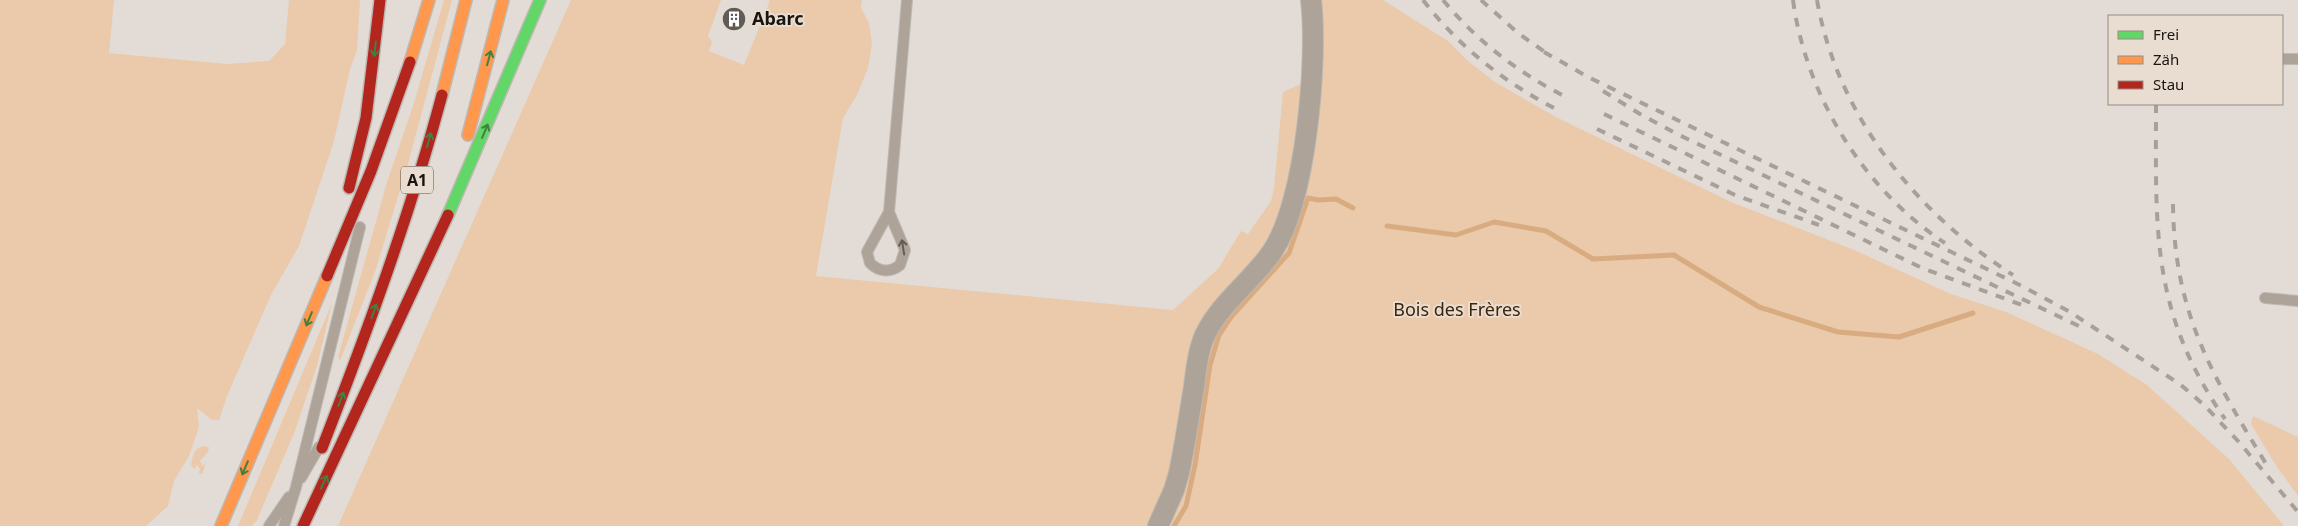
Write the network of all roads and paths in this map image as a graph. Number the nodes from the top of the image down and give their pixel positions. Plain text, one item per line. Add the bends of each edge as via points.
1 (380, 0) edge
2 (429, 0) edge
3 (466, 0) edge
4 (503, 0) edge
5 (540, 0) edge
6 (907, 0) edge
7 (1311, 0) edge
8 (2283, 59) edge
9 (2298, 59) edge
10 (371, 171) junction
11 (889, 212) junction
12 (431, 256) junction
13 (329, 274) junction
14 (2264, 298) dead end
15 (2298, 301) edge
16 (328, 431) junction
17 (296, 487) junction
18 (221, 526) edge
19 (269, 526) edge
20 (284, 526) edge
21 (290, 526) edge
22 (303, 526) edge
23 (1158, 526) edge

1 -> 13 highway via 366,118
2 - 10 highway, A1
16 -> 3 highway, A1 via 383,286 411,200
12 -> 4 highway
12 -> 5 highway
6 - 11 lane
7 - 23 street via 1313,37 1303,158 1284,229 1271,253 1205,334 1179,473
8 - 9 lane
10 - 13 highway, A1
10 - 17 lane via 354,255
11 -> 11 lane via 867,252 870,263 882,270 900,265 905,250
22 -> 12 highway
13 -> 18 highway, A1
14 - 15 lane
16 - 17 lane
16 - 21 highway, A1
17 - 19 lane
17 - 20 lane

